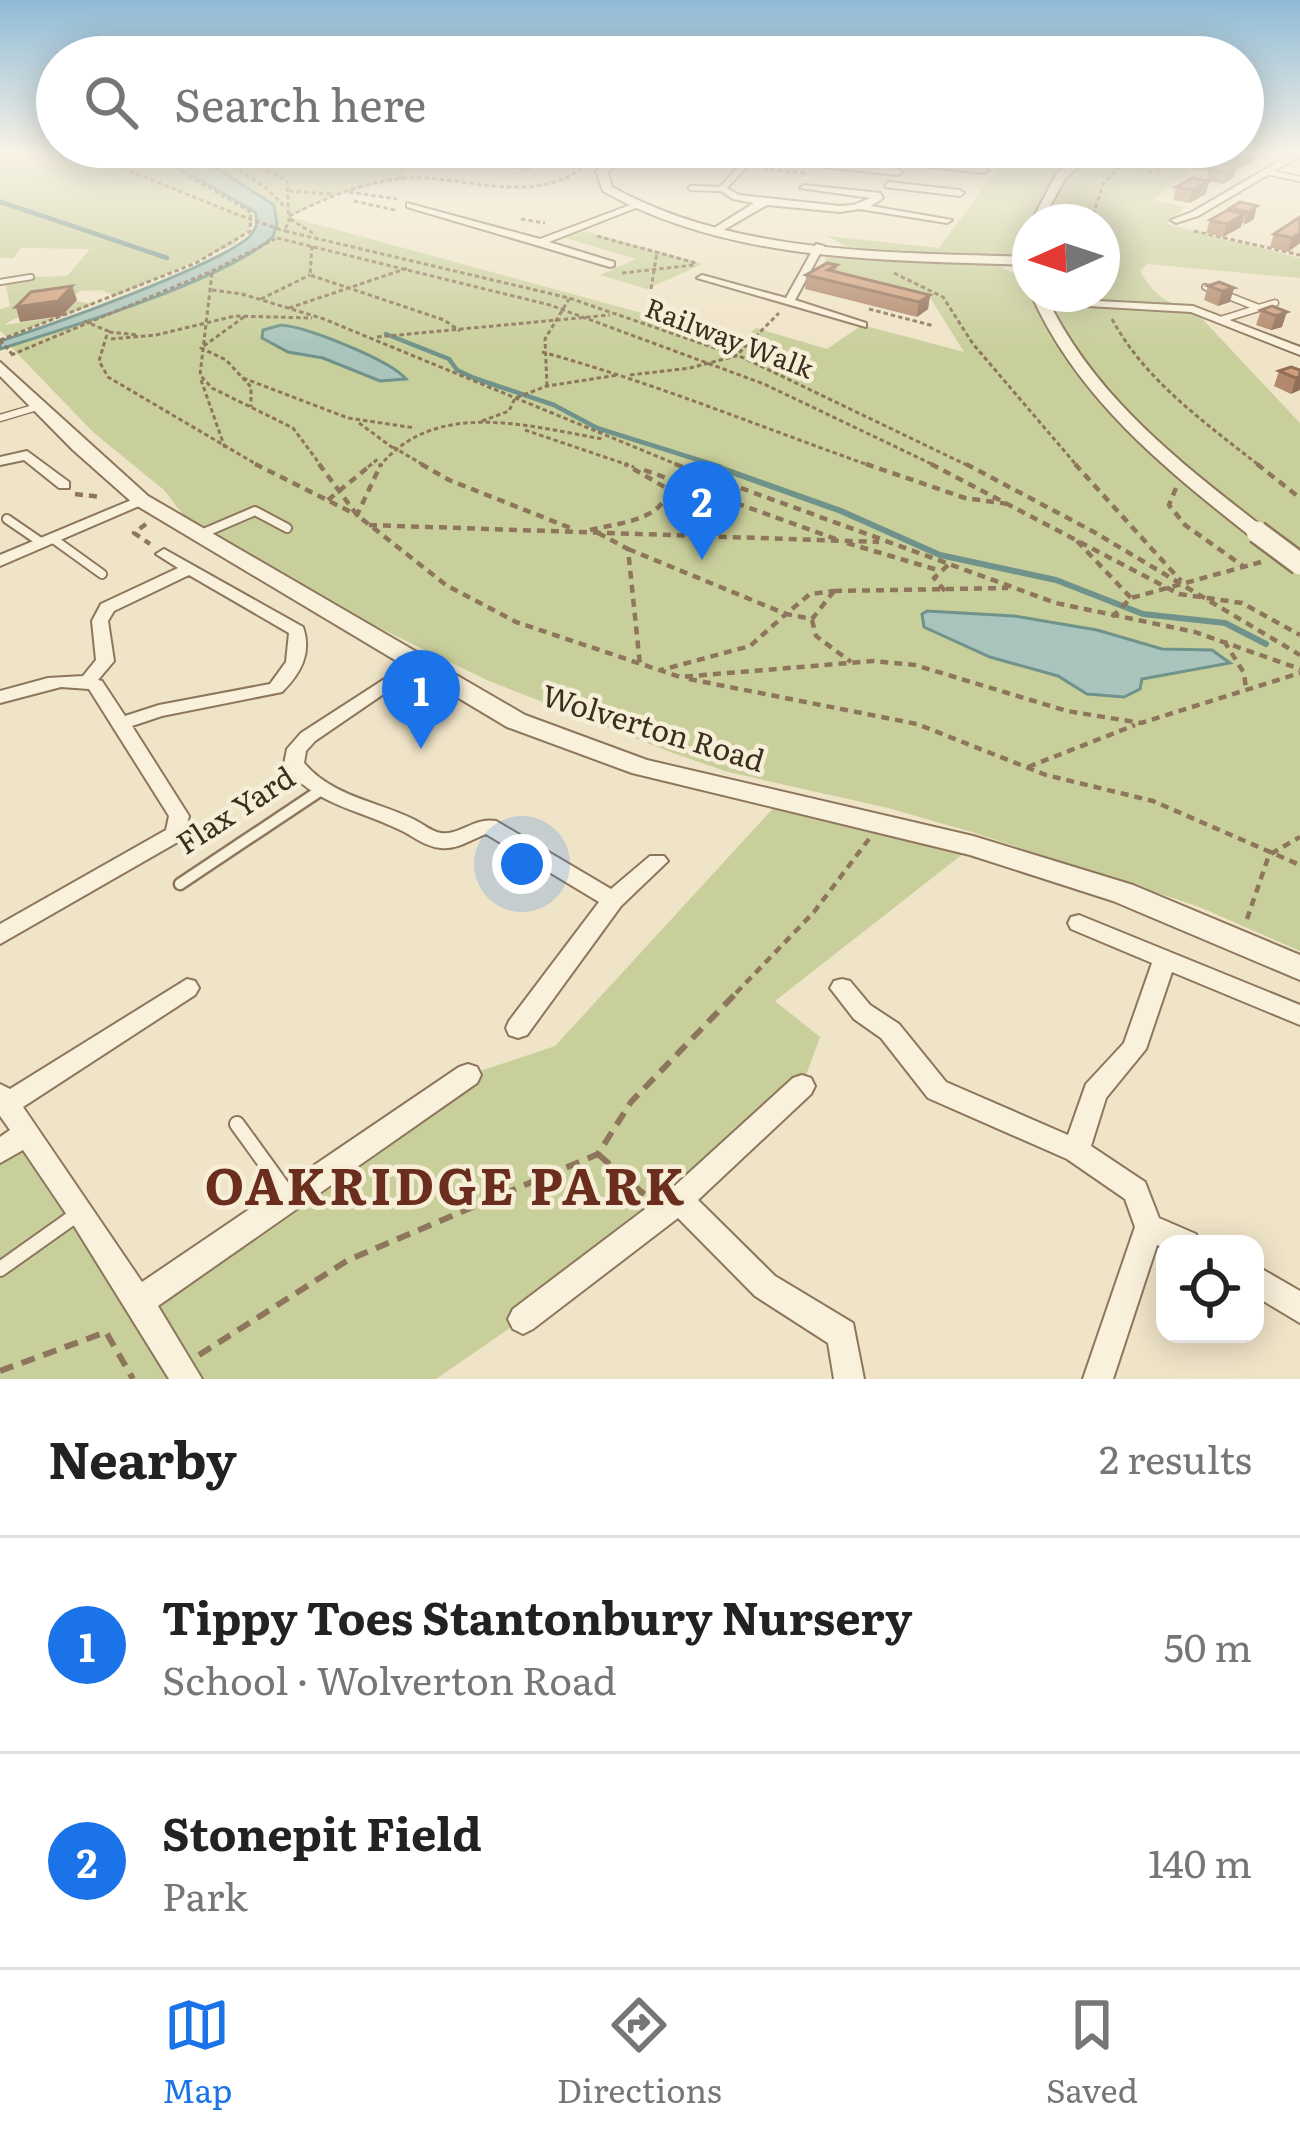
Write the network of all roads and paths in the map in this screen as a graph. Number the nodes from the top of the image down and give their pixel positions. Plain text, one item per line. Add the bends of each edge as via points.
1 (248, 218) edge
2 (253, 218) edge
3 (288, 218) edge
4 (292, 218) edge
5 (457, 218) edge
6 (603, 218) edge
7 (674, 218) edge
8 (737, 218) edge
9 (936, 218) edge
10 (1180, 218) edge
11 (947, 220) dead end
12 (1177, 220) joint
13 (1193, 224) joint
14 (717, 230) junction
15 (277, 238) junction
16 (320, 239) junction
17 (540, 242) junction
18 (312, 245) junction
19 (819, 246) junction
20 (657, 252) dead end
21 (1300, 255) edge
22 (983, 260) junction
23 (1012, 261) edge
24 (700, 264) dead end
25 (610, 265) dead end
26 (408, 268) junction
27 (656, 269) junction
28 (1012, 272) edge
29 (622, 273) dead end
30 (212, 274) junction
31 (895, 274) dead end
32 (310, 275) junction
33 (31, 277) dead end
34 (702, 278) dead end
35 (0, 282) edge
36 (1205, 287) edge
37 (347, 288) junction
38 (651, 289) dead end
39 (212, 290) junction
40 (569, 298) junction
41 (262, 299) junction
42 (789, 302) junction
43 (1275, 303) edge
44 (1120, 304) edge
45 (289, 308) junction
46 (1259, 308) junction
47 (560, 309) junction
48 (1048, 312) edge
49 (1116, 312) edge
50 (615, 314) junction
51 (247, 315) junction
52 (324, 319) junction
53 (584, 319) junction
54 (1222, 319) junction
55 (84, 321) junction
56 (206, 321) junction
57 (548, 324) junction
58 (862, 325) dead end
59 (460, 331) junction
60 (109, 336) junction
61 (371, 338) junction
62 (0, 340) edge
63 (201, 348) junction
64 (1300, 351) edge
65 (542, 352) junction
66 (736, 356) junction
67 (709, 364) junction
68 (4, 367) edge
69 (200, 375) junction
70 (621, 375) junction
71 (243, 378) junction
72 (547, 386) junction
73 (515, 398) junction
74 (37, 407) junction
75 (251, 407) junction
76 (0, 418) edge
77 (354, 420) junction
78 (476, 423) junction
79 (508, 425) junction
80 (421, 428) junction
81 (14, 437) dead end
82 (615, 441) junction
83 (393, 447) junction
84 (225, 448) junction
85 (27, 454) junction
86 (0, 461) edge
87 (638, 467) junction
88 (1192, 482) junction
89 (64, 485) dead end
90 (339, 491) junction
91 (1300, 498) edge
92 (141, 500) junction
93 (328, 500) junction
94 (1014, 505) junction
95 (115, 511) junction
96 (357, 515) junction
97 (7, 519) dead end
98 (369, 525) junction
99 (287, 528) dead end
100 (581, 532) junction
101 (596, 532) junction
102 (199, 535) junction
103 (1072, 535) junction
104 (47, 541) junction
105 (842, 541) junction
106 (885, 542) junction
107 (628, 549) junction
108 (164, 554) joint
109 (0, 561) edge
110 (1262, 562) dead end
111 (948, 564) junction
112 (1300, 564) edge
113 (1243, 566) junction
114 (187, 570) junction
115 (941, 571) junction
116 (102, 574) dead end
117 (1185, 586) junction
118 (1014, 588) junction
119 (1169, 589) junction
120 (834, 591) junction
121 (945, 591) junction
122 (1131, 598) junction
123 (1210, 601) junction
124 (786, 614) junction
125 (1112, 617) junction
126 (812, 619) junction
127 (1300, 635) edge
128 (1224, 641) junction
129 (1300, 655) edge
130 (850, 662) junction
131 (417, 663) junction
132 (640, 665) junction
133 (659, 670) junction
134 (1300, 671) edge
135 (680, 676) junction
136 (88, 680) junction
137 (1246, 691) junction
138 (0, 697) edge
139 (1141, 723) junction
140 (119, 724) junction
141 (1026, 768) junction
142 (324, 788) junction
143 (882, 823) junction
144 (1300, 837) edge
145 (1269, 854) junction
146 (657, 861) dead end
147 (1300, 865) edge
148 (181, 884) dead end
149 (613, 900) junction
150 (1079, 923) dead end
151 (0, 935) edge
152 (1239, 941) junction
153 (1164, 962) junction
154 (1300, 968) edge
155 (187, 988) dead end
156 (842, 988) dead end
157 (1300, 1015) edge
158 (518, 1028) dead end
159 (468, 1075) dead end
160 (802, 1086) dead end
161 (3, 1100) edge
162 (237, 1124) dead end
163 (26, 1134) junction
164 (0, 1151) edge
165 (1076, 1151) junction
166 (598, 1154) junction
167 (290, 1197) junction
168 (671, 1206) junction
169 (82, 1211) junction
170 (1149, 1226) junction
171 (1168, 1235) edge
172 (0, 1268) edge
173 (1264, 1286) edge
174 (140, 1301) junction
175 (1300, 1308) edge
176 (523, 1319) dead end
177 (0, 1371) edge
178 (184, 1374) edge
179 (133, 1379) edge
180 (849, 1379) edge
181 (1098, 1379) edge

1 - 16 path, Railway Walk, bridge
2 - 62 path via 235,244
3 - 15 path
4 - 16 path
5 - 17 street
6 - 17 street
7 - 14 street
8 - 14 street
9 - 11 street
10 - 12 street
12 - 13 lane
13 - 21 path via 1192,231
14 - 19 street
15 - 18 path
15 - 30 path
16 - 40 path, Railway Walk
17 - 25 street
18 - 26 path
18 - 32 path
19 - 22 street
19 - 42 street
20 - 27 path
22 - 23 street
22 - 28 street
24 - 27 path
26 - 37 path
26 - 47 path
27 - 29 path
27 - 38 path
30 - 39 path
30 - 55 path
31 - 117 path via 944,297 1019,402
32 - 37 path
32 - 41 path
33 - 35 lane
34 - 42 street
36 - 46 lane
37 - 45 path
37 - 59 path
39 - 41 path
39 - 56 path
40 - 47 path
40 - 50 path, Railway Walk
41 - 45 path
42 - 58 street
42 - 66 path
43 - 46 lane
44 - 54 street via 1172,305
45 - 52 path
46 - 54 lane
47 - 53 path
47 - 57 path
48 - 88 street via 1075,360
49 - 91 path via 1111,322 1135,355
50 - 53 path
50 - 66 path, Railway Walk
51 - 52 path
51 - 56 path
51 - 63 path
52 - 61 path
53 - 57 path
53 - 67 path
54 - 64 street
55 - 60 path
55 - 68 path
56 - 60 path via 151,336
56 - 63 path
57 - 59 path
57 - 65 path
59 - 61 path
60 - 84 path via 99,361 108,377
61 - 73 path
62 - 68 path, bridge
63 - 69 path
63 - 71 path
65 - 70 path
65 - 72 path
66 - 67 path
66 - 117 path, Railway Walk via 934,447
67 - 70 path
67 - 94 path
68 - 74 street, Wolverton Road
69 - 75 path
69 - 84 path
70 - 72 path
70 - 94 path via 965,498
71 - 75 path
71 - 77 path
72 - 73 path
73 - 78 path via 509,412
73 - 82 path
74 - 76 lane
74 - 92 street, Wolverton Road
75 - 90 path via 292,428
77 - 80 path
77 - 83 path
78 - 79 path
78 - 80 path
79 - 82 path
79 - 87 path
80 - 83 path
81 - 85 street
82 - 106 path
83 - 90 path
83 - 96 path via 366,481
83 - 100 path via 449,480
84 - 93 path
85 - 86 street
85 - 89 street
87 - 100 path via 668,489 666,503
87 - 105 path
88 - 112 street, bridge
88 - 113 path via 1176,487 1169,506
90 - 93 path
90 - 96 path
92 - 95 street
92 - 102 street, Wolverton Road
93 - 96 path
94 - 103 path
95 - 104 street
95 - 108 path via 148,524 134,532
96 - 98 path
97 - 104 lane
98 - 100 path
98 - 132 path via 446,585 516,622
99 - 102 lane via 255,511
100 - 101 path
101 - 105 path
101 - 107 path
102 - 131 street, Wolverton Road
103 - 119 path
103 - 122 path
104 - 109 street
104 - 116 lane
105 - 106 path
105 - 115 path
106 - 111 path
107 - 124 path
107 - 132 path
108 - 114 street
110 - 113 path
111 - 115 path
111 - 118 path
113 - 117 path
114 - 136 street via 107,608 100,621 105,661
114 - 140 street via 297,631 296,664 276,688
115 - 121 path via 934,578
117 - 119 path
117 - 123 path, Railway Walk
118 - 121 path
118 - 125 path
119 - 122 path
119 - 123 path
120 - 121 path
120 - 124 path via 810,593
120 - 126 path
122 - 125 path
123 - 127 path via 1243,603
123 - 129 path, Railway Walk
124 - 126 path
124 - 133 path via 750,646
125 - 128 path
126 - 130 path via 816,636
128 - 134 path
128 - 137 path
130 - 135 path
130 - 139 path via 915,665 1085,716
131 - 142 street, Flax Yard via 302,743 294,764
131 - 143 street, Wolverton Road via 516,721 641,767
132 - 133 path
133 - 135 path
134 - 137 path
135 - 141 path via 917,724
136 - 138 street
136 - 140 street
137 - 139 path
139 - 141 path
140 - 151 street via 179,816 176,834
141 - 145 path via 1153,802
142 - 148 lane, Flax Yard
142 - 149 street, Flax Yard via 440,842 489,826
143 - 152 street, Wolverton Road via 1124,893
143 - 166 path via 814,912 631,1102
144 - 145 path
145 - 147 path
145 - 152 path
146 - 149 street
149 - 158 street
150 - 153 street
152 - 154 street, Wolverton Road
153 - 157 street
153 - 165 street via 1134,1049 1095,1092
155 - 161 street
156 - 165 street via 937,1090
159 - 167 street
160 - 168 street
161 - 163 street
162 - 167 lane
163 - 164 street
163 - 169 street
165 - 170 street via 1135,1191
166 - 168 path
166 - 178 path via 348,1260 230,1331
167 - 174 street
168 - 176 street
168 - 180 street via 765,1286 842,1334
169 - 172 lane
169 - 174 street
170 - 171 street
170 - 181 street
173 - 175 street
174 - 178 street
177 - 179 path via 106,1332

